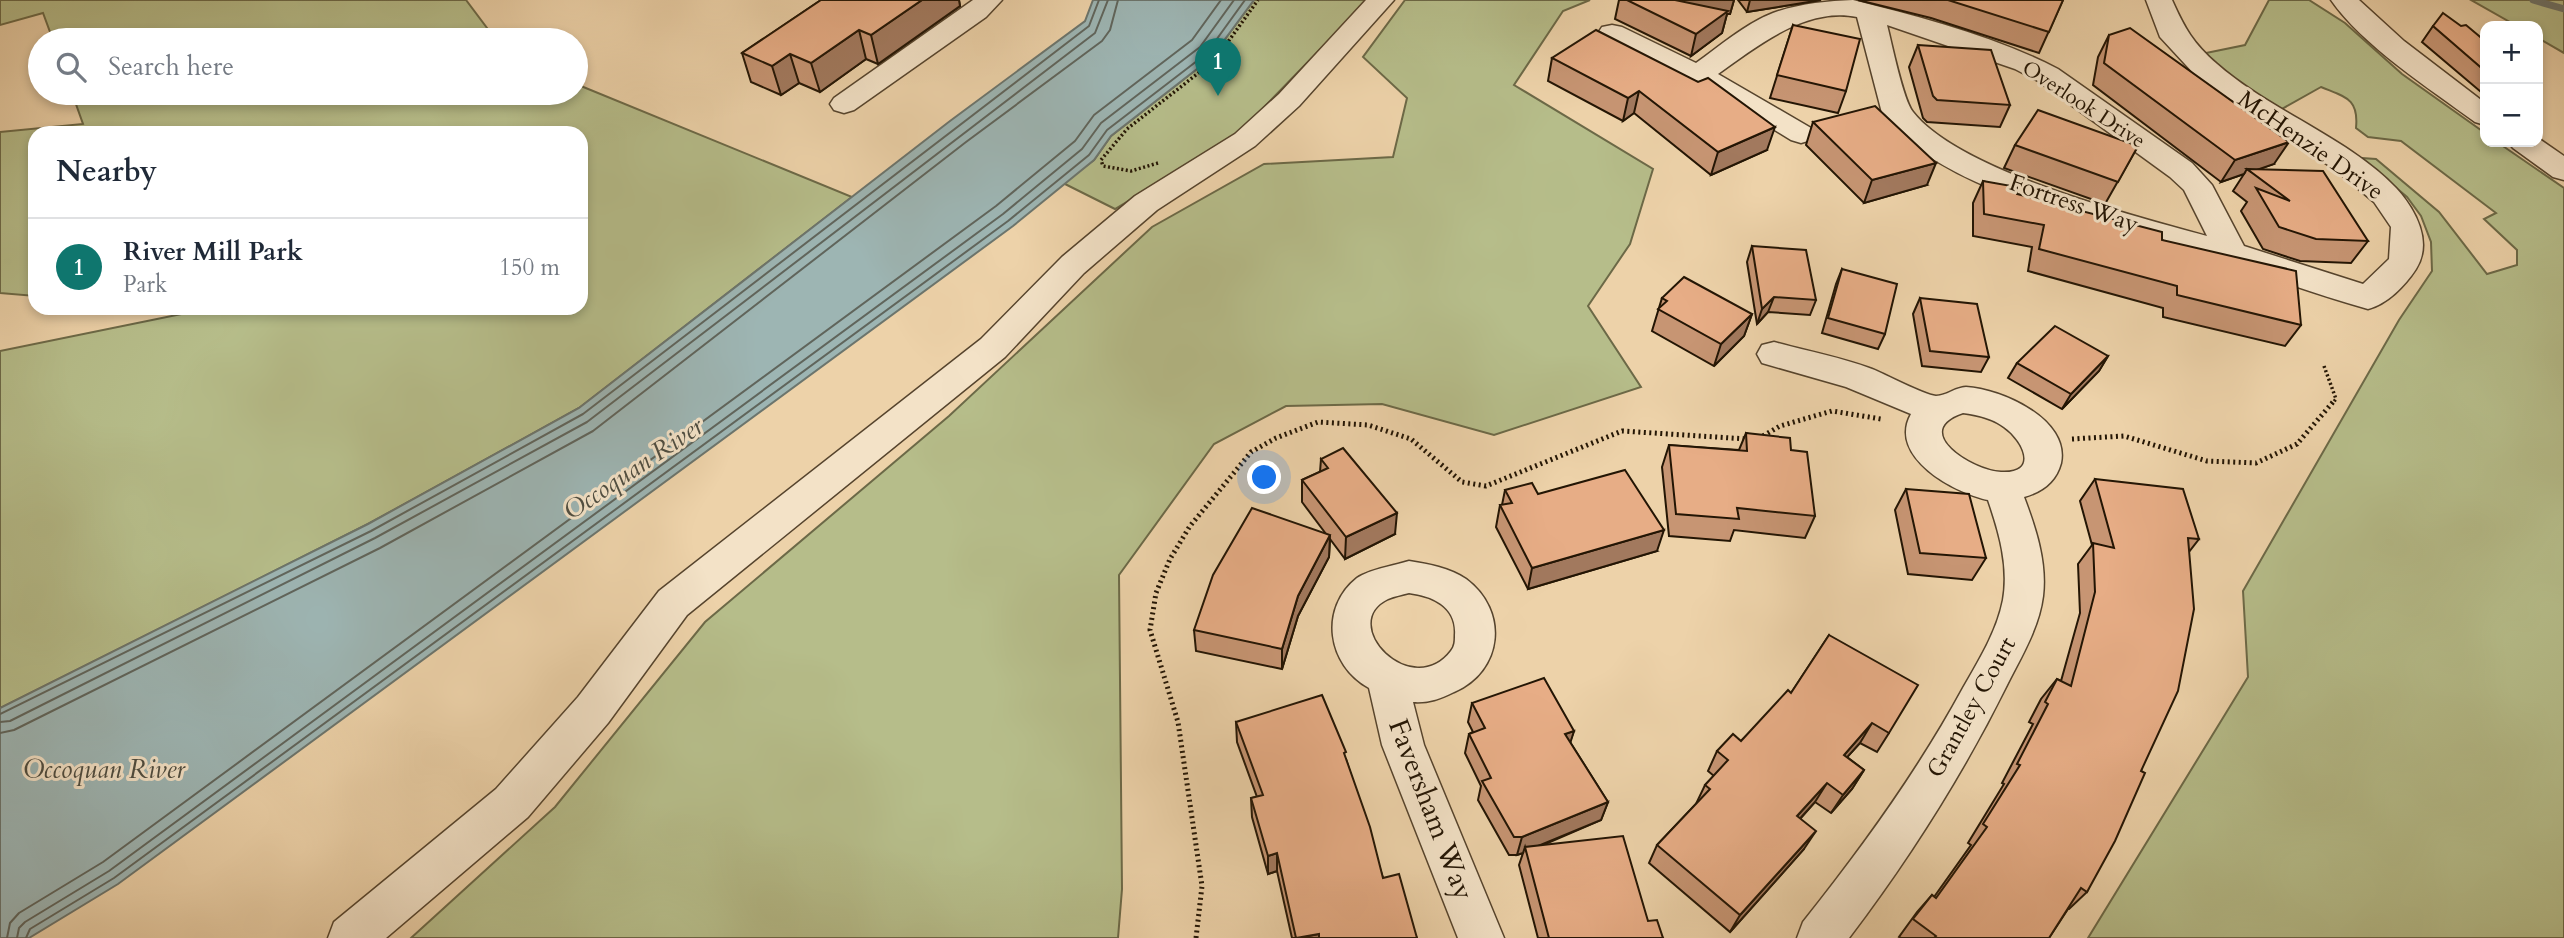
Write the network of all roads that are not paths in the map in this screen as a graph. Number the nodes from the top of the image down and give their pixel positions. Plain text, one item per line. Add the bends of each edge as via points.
1 (989, 0) edge
2 (1381, 0) edge
3 (2159, 0) edge
4 (2324, 0) edge
5 (2344, 0) edge
6 (1869, 10) junction
7 (2366, 24) junction
8 (1612, 33) dead end
9 (1698, 75) junction
10 (844, 104) dead end
11 (2480, 112) edge
12 (1801, 134) dead end
13 (2530, 147) edge
14 (2564, 170) edge
15 (2232, 254) junction
16 (2368, 298) joint
17 (1774, 354) dead end
18 (1929, 417) junction
19 (2001, 488) junction
20 (1388, 679) dead end
21 (351, 938) edge
22 (1481, 938) edge
23 (1820, 938) edge

1 - 10 street
2 - 21 street via 1289,100 1245,139 1146,203 1073,265 993,348 673,603 593,710 512,803
3 - 16 street, McHenzie Drive via 2168,29 2204,67 2258,109 2367,177 2399,209 2409,246 2404,262
4 - 7 street
5 - 7 street
6 - 9 street, Overlook Drive via 1837,8 1783,19
6 - 15 street, Overlook Drive via 1999,53 2048,75 2181,170 2197,186
6 - 15 street, Fortress Way via 1897,113 1915,133 1951,156 2059,202
7 - 11 street
8 - 9 street
9 - 12 street
13 - 14 street
15 - 16 street, Fortress Way
17 - 18 street via 1857,377
18 - 19 street via 1923,438 1943,466 1961,478
18 - 19 street via 1946,403 1963,400 1990,404 2030,428 2040,441 2042,468 2020,485
19 - 23 street, Grantley Court via 2021,544 2024,585 2014,631 1960,737
20 - 22 street, Faversham Way via 1403,745

